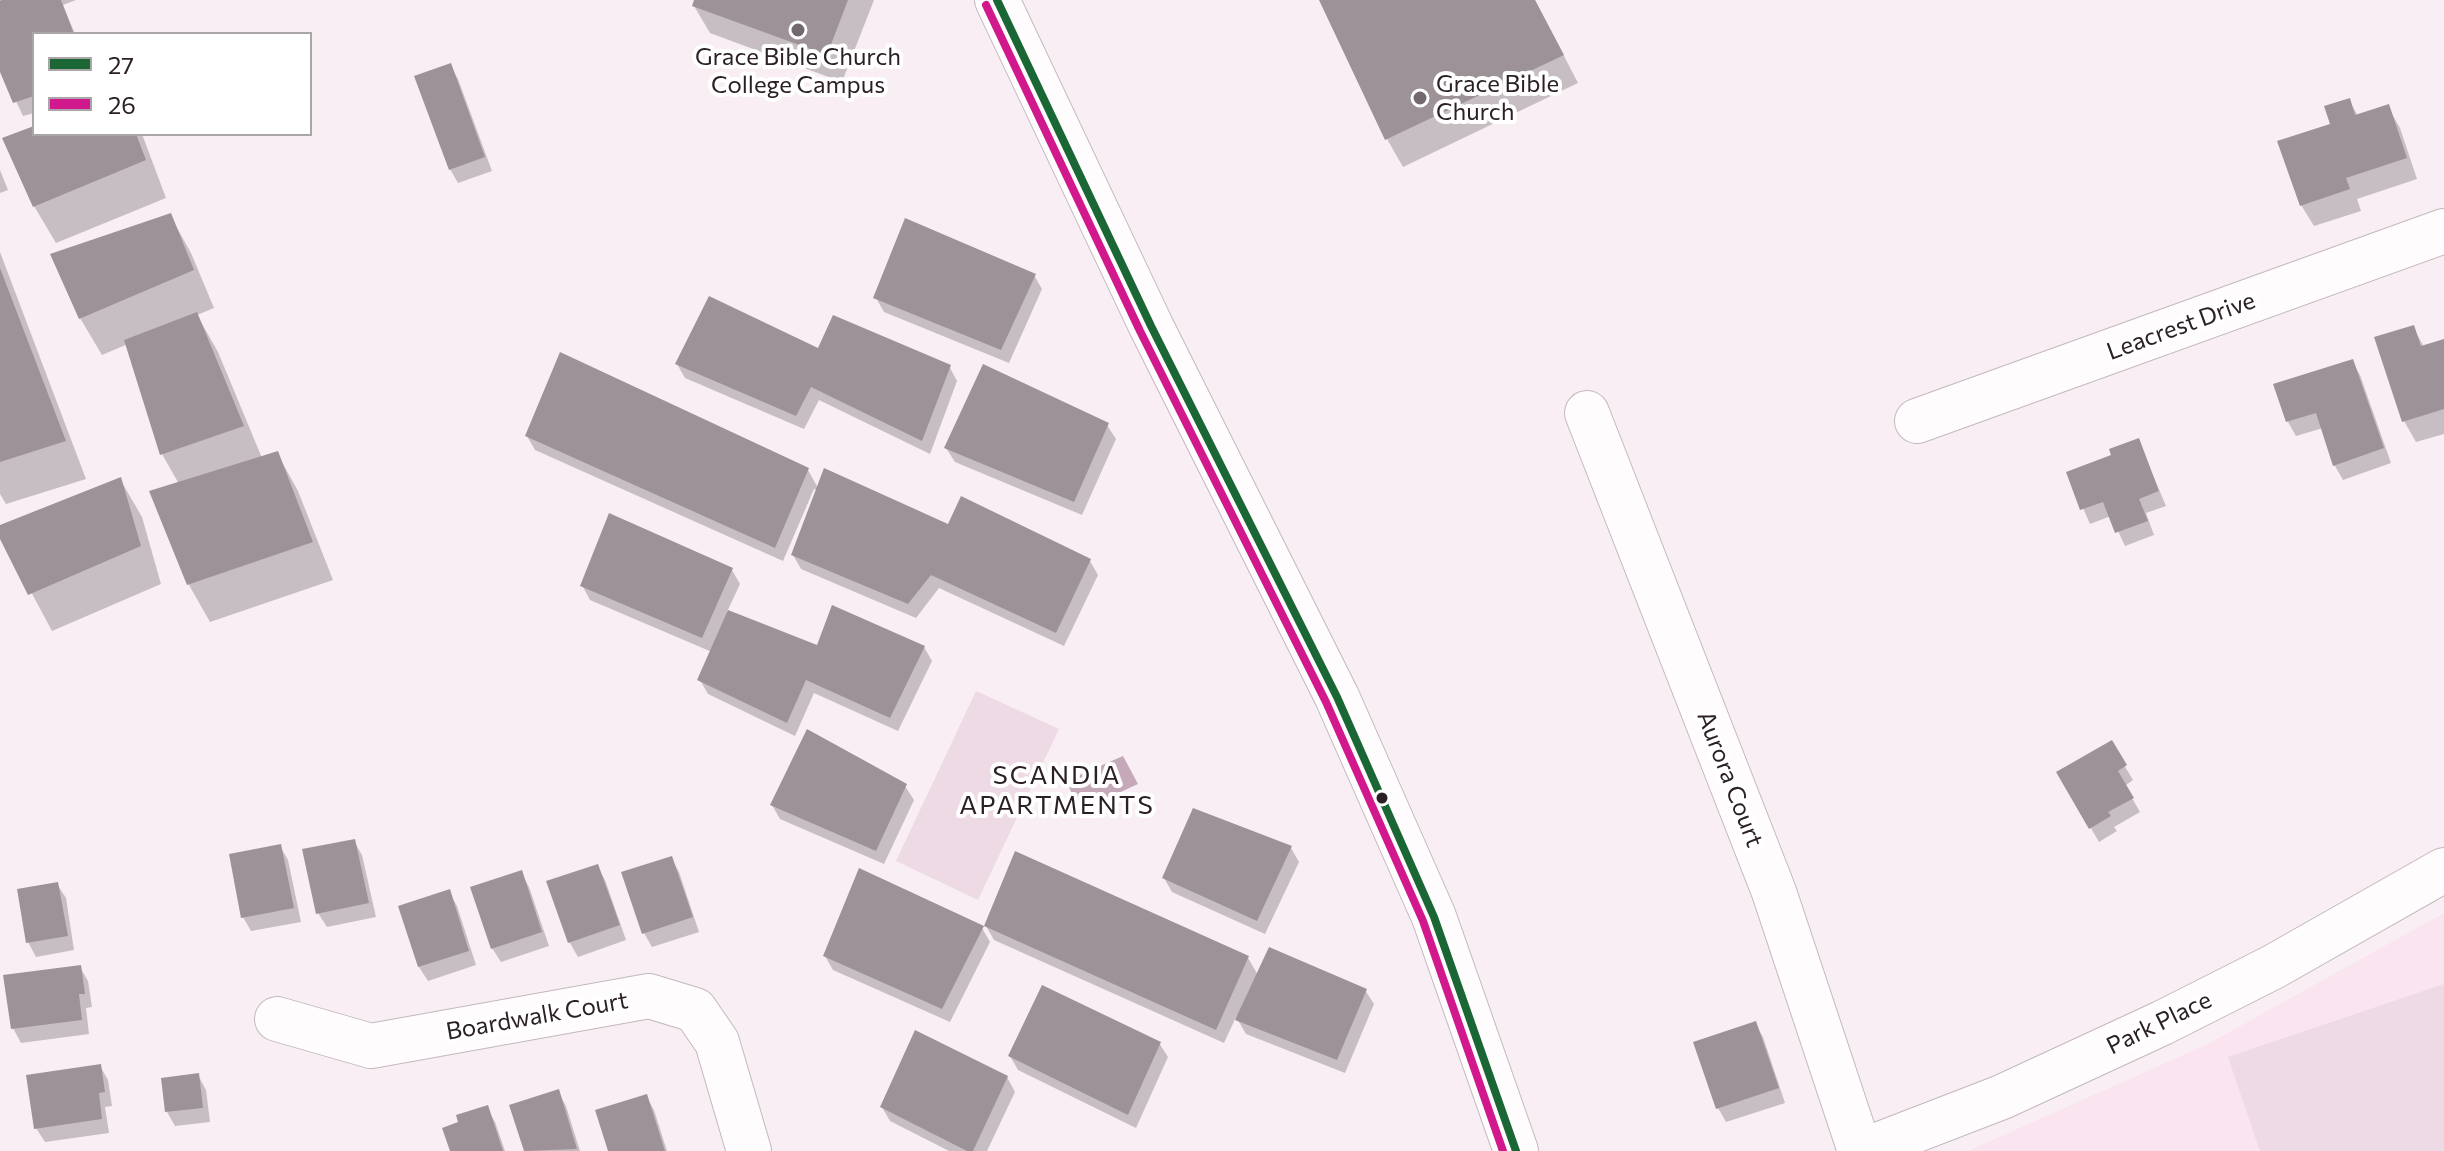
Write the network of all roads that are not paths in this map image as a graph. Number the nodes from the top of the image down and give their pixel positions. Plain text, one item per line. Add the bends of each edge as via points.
1 (997, 0) edge
2 (2444, 231) edge
3 (1587, 413) dead end
4 (1917, 421) dead end
5 (2444, 870) edge
6 (277, 1019) dead end
7 (749, 1151) edge
8 (1516, 1151) edge
9 (1861, 1151) edge

1 - 8 street via 1151,326 1337,697 1434,917
2 - 4 street, Leacrest Drive
3 - 9 street, Aurora Court via 1774,892
5 - 9 street, Park Place via 2162,1023 2002,1097
6 - 7 street, Boardwalk Court via 371,1046 649,996 695,1010 717,1042

